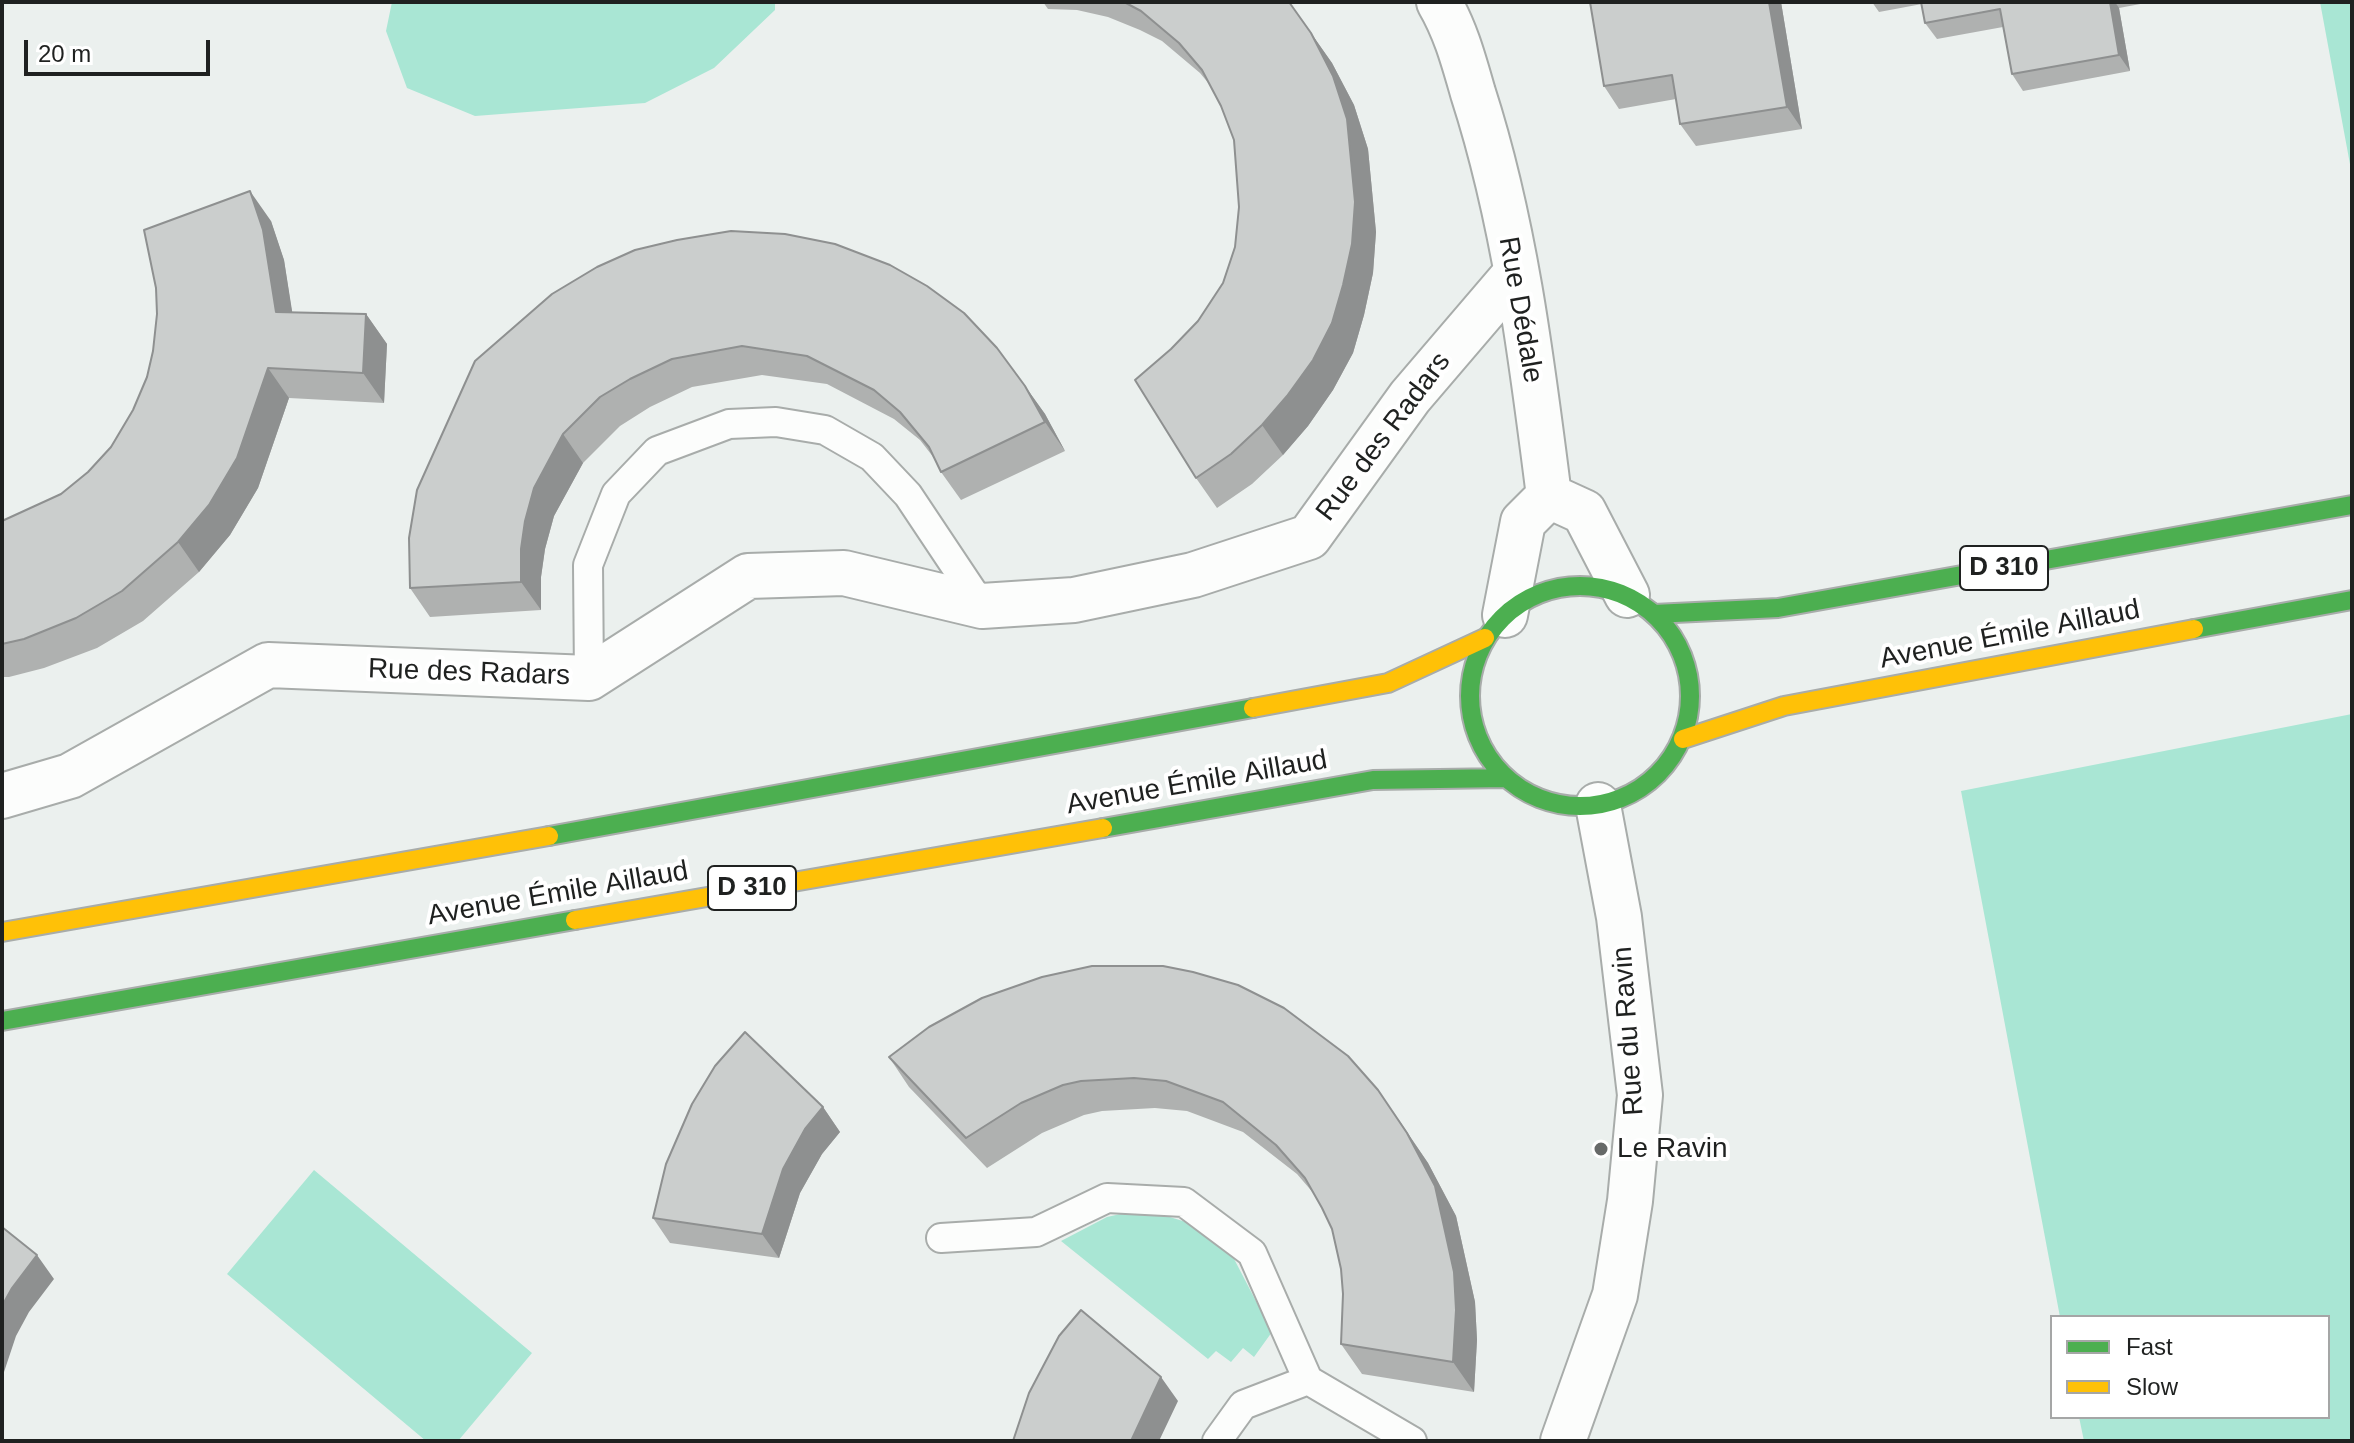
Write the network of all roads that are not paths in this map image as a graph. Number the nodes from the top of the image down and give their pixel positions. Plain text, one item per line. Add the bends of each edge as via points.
1 (1439, 2) edge
2 (1516, 273) junction
3 (1549, 496) junction
4 (2352, 505) edge
5 (2352, 600) edge
6 (1641, 604) junction
7 (982, 606) junction
8 (1495, 626) junction
9 (589, 678) junction
10 (1683, 739) junction
11 (1505, 778) junction
12 (2, 796) edge
13 (1598, 805) junction
14 (2, 932) edge
15 (2, 1021) edge
16 (941, 1238) dead end
17 (1308, 1380) junction
18 (1217, 1441) edge
19 (1412, 1441) edge
20 (1563, 1441) edge

1 - 2 street, Rue Dédale via 1451,22 1489,144
2 - 3 street, Rue Dédale
2 - 7 street, Rue des Radars via 1410,397 1309,537 1193,575 1074,600
3 - 6 street via 1584,512
3 - 8 street via 1523,522
4 - 6 main road, D 310 via 1778,608
5 - 10 main road, Avenue Émile Aillaud via 1784,706
6 - 8 main road via 1594,586 1561,587 1531,597
6 - 10 main road via 1676,640 1689,672 1691,706
7 - 9 street, Rue des Radars via 844,573 748,576
7 - 9 lane via 908,495 872,457 825,430 776,422 729,424 657,451 616,494 588,565
8 - 11 main road via 1471,675 1470,712 1482,748
8 - 14 main road, Avenue Émile Aillaud via 1388,683
9 - 12 street, Rue des Radars via 268,665 70,776
10 - 13 main road via 1663,770 1634,793
11 - 13 main road via 1533,797 1565,805
11 - 15 main road, Avenue Émile Aillaud / D 310 via 1373,780
13 - 20 street, Rue du Ravin via 1619,917 1640,1095 1615,1295
16 - 17 lane via 1036,1232 1107,1198 1184,1202 1252,1253
17 - 18 lane via 1243,1405
17 - 19 lane

